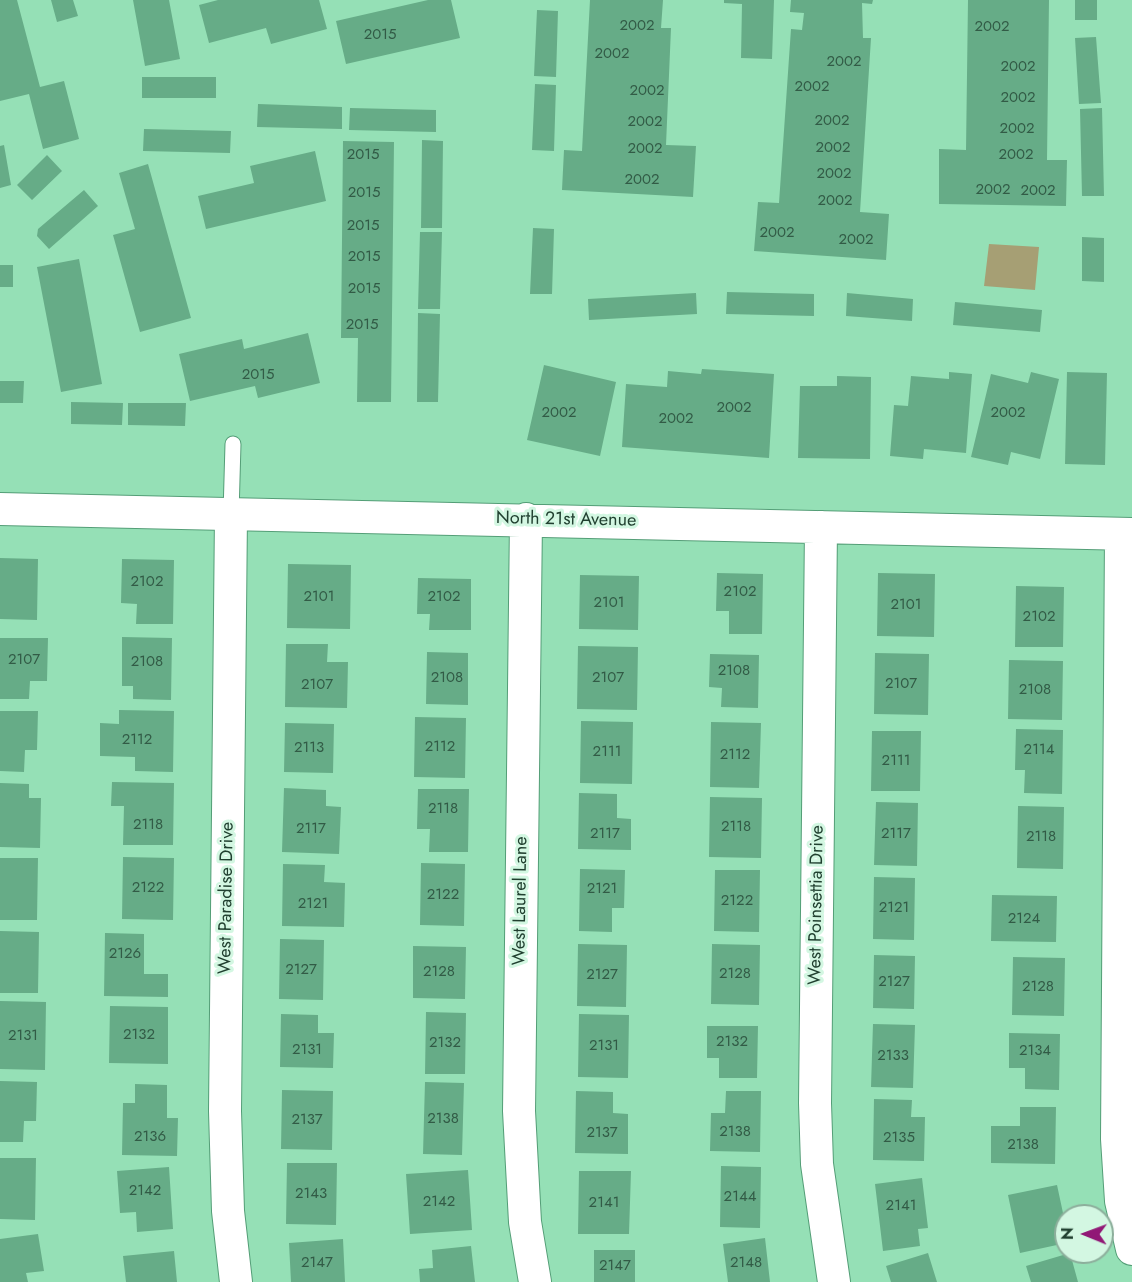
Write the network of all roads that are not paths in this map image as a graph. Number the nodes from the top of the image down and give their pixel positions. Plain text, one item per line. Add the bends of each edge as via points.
1 (233, 444) dead end
2 (0, 509) edge
3 (231, 514) junction
4 (526, 519) junction
5 (821, 527) junction
6 (1126, 534) edge
7 (1125, 822) edge
8 (1132, 1249) edge
9 (236, 1282) edge
10 (535, 1282) edge
11 (834, 1282) edge

1 - 3 lane
2 - 3 street, North 21st Avenue
3 - 4 street, North 21st Avenue
3 - 9 street, West Paradise Drive via 225,1110 228,1211
4 - 5 street, North 21st Avenue
4 - 10 street, West Laurel Lane via 519,1111 525,1222
5 - 6 street, North 21st Avenue
5 - 11 street, West Poinsettia Drive via 815,1103 818,1174
6 - 7 street
7 - 8 street via 1117,1139 1121,1201

